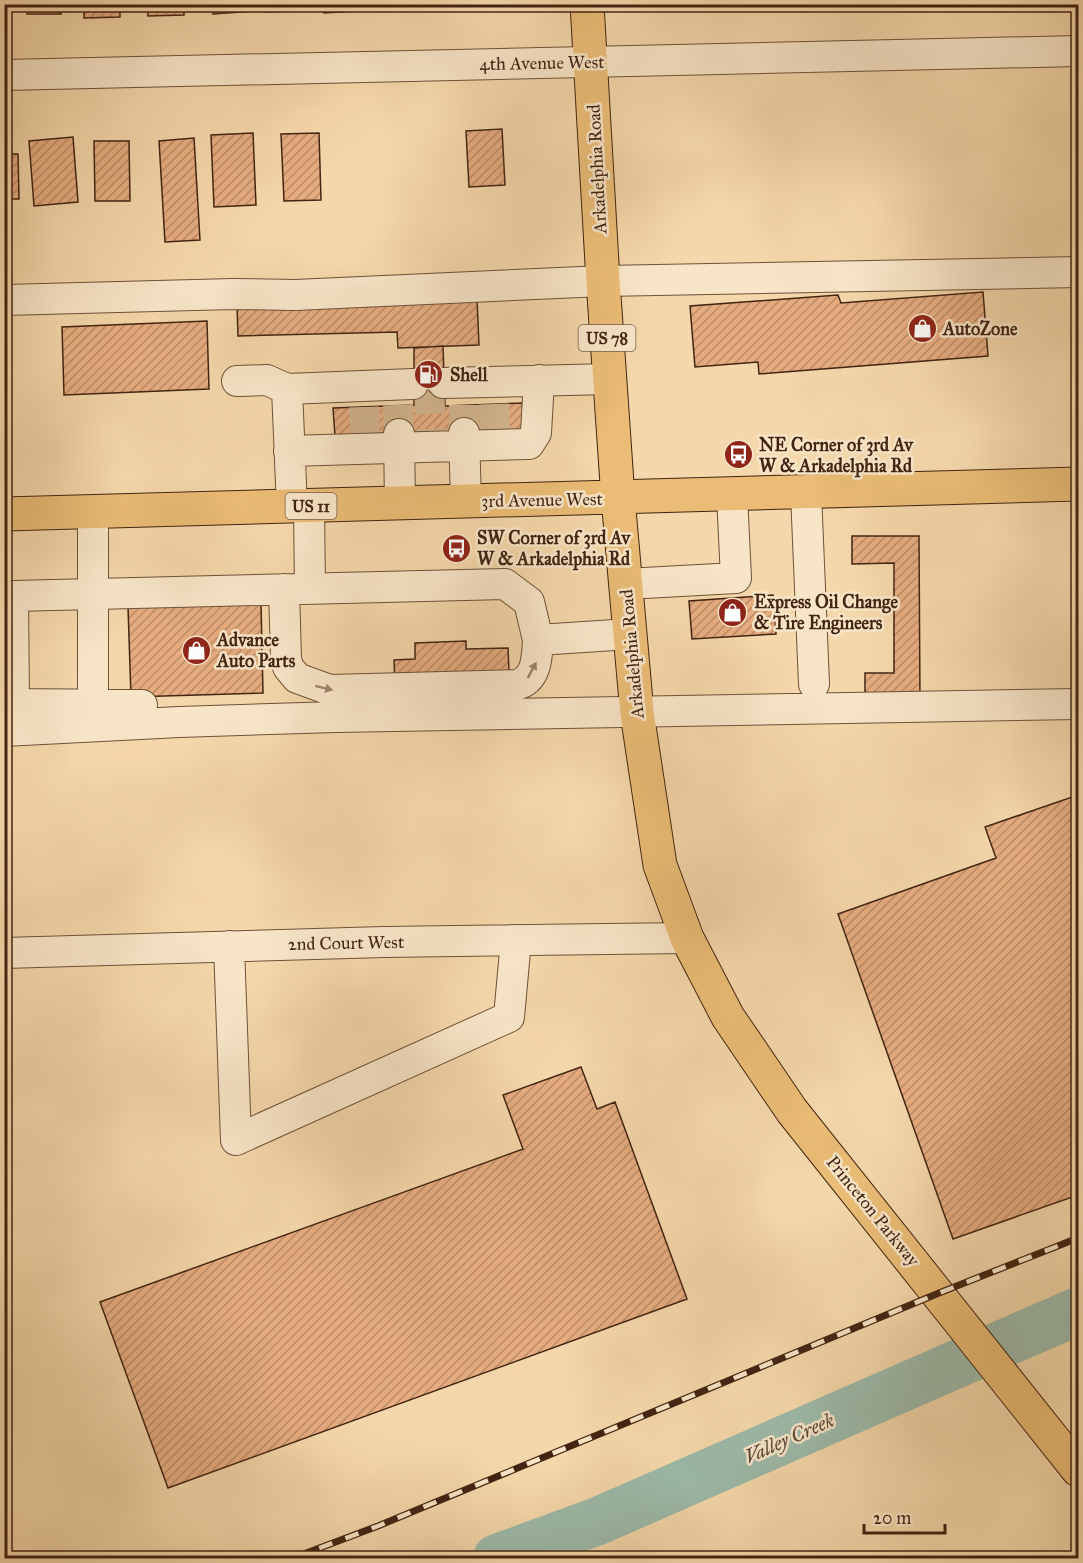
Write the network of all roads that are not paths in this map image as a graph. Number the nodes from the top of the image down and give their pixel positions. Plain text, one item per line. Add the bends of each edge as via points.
1 (587, 4) edge
2 (1078, 51) edge
3 (591, 62) junction
4 (4, 75) edge
5 (1078, 272) edge
6 (603, 281) junction
7 (4, 300) edge
8 (610, 379) junction
9 (237, 381) dead end
10 (539, 381) junction
11 (287, 389) junction
12 (403, 391) dead end
13 (460, 410) junction
14 (494, 416) junction
15 (364, 419) junction
16 (399, 441) junction
17 (290, 451) junction
18 (1078, 484) edge
19 (806, 493) junction
20 (732, 495) junction
21 (618, 498) junction
22 (466, 502) junction
23 (400, 504) junction
24 (301, 507) junction
25 (93, 512) junction
26 (4, 514) edge
27 (626, 584) junction
28 (297, 589) junction
29 (93, 594) junction
30 (630, 634) junction
31 (538, 640) junction
32 (814, 684) dead end
33 (1078, 704) edge
34 (93, 705) junction
35 (211, 705) dead end
36 (8, 713) edge
37 (637, 713) junction
38 (687, 938) junction
39 (516, 940) junction
40 (229, 946) junction
41 (4, 953) edge
42 (1078, 1470) edge

1 - 3 main road, Arkadelphia Road / US 78
2 - 3 street, 4th Avenue West
3 - 4 street, 4th Avenue West
3 - 6 main road, Arkadelphia Road / US 78
5 - 6 street
6 - 7 street via 295,295
6 - 8 main road, Arkadelphia Road / US 78
8 - 10 street
8 - 21 main road, Arkadelphia Road / US 78
9 - 11 street via 267,380
10 - 14 street
10 - 14 street via 536,433 529,444
11 - 15 street
11 - 17 street
12 - 15 street
13 - 14 street
13 - 14 street
13 - 16 street via 431,440
13 - 22 street
15 - 16 street
15 - 17 street
16 - 23 street
17 - 24 street
18 - 19 main road, 3rd Avenue West / US 11
19 - 20 main road, 3rd Avenue West / US 11
19 - 32 street
20 - 21 main road, 3rd Avenue West / US 11
20 - 27 street via 736,578
21 - 22 main road, 3rd Avenue West / US 11
21 - 27 main road, Arkadelphia Road
22 - 23 main road, 3rd Avenue West / US 11
23 - 24 main road, 3rd Avenue West / US 11
24 - 25 main road, 3rd Avenue West / US 11
24 - 28 street
25 - 26 main road, 3rd Avenue West / US 11
25 - 29 street
27 - 30 main road, Arkadelphia Road
28 - 29 street
28 - 31 street via 505,584 529,602
28 -> 31 street via 286,658 288,667 297,678 330,690 516,686 531,675
29 - 34 street
29 - 36 street via 13,596
30 - 31 street
30 - 37 main road, Arkadelphia Road
33 - 37 street
34 - 35 street
34 - 36 street
36 - 37 street via 179,722
37 - 38 main road, Arkadelphia Road via 660,865
38 - 39 street, 2nd Court West
38 - 42 main road, Princeton Parkway via 728,1017 792,1111
39 - 40 street, 2nd Court West
39 - 40 street via 509,1017 236,1140
40 - 41 street, 2nd Court West

